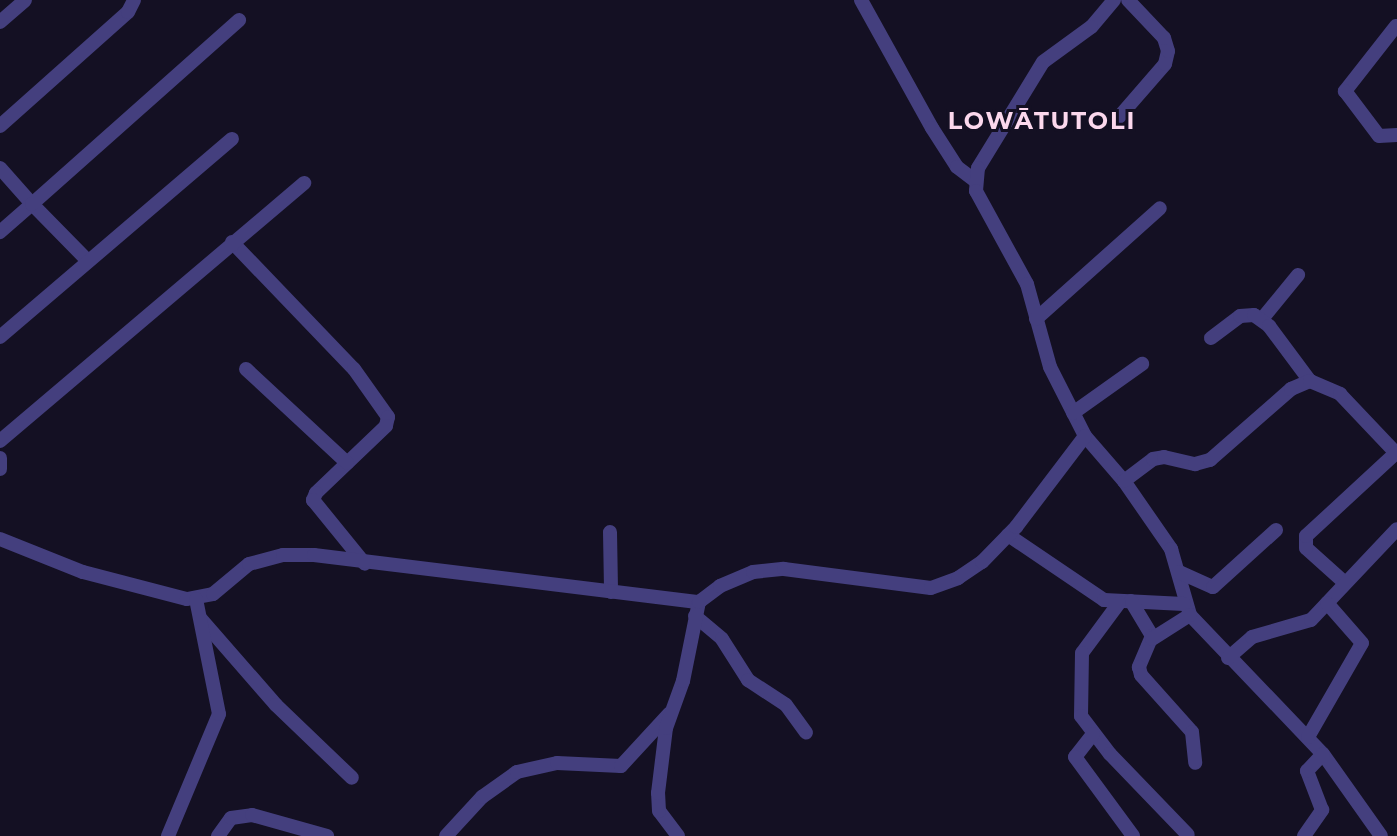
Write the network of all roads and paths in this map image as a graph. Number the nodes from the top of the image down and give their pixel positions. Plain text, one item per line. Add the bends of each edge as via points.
1 (25, 0) edge
2 (861, 0) edge
3 (1114, 0) edge
4 (1128, 0) edge
5 (136, 1) edge
6 (239, 20) dead end
7 (0, 22) edge
8 (1396, 26) edge
9 (1119, 117) dead end
10 (0, 126) edge
11 (1397, 135) edge
12 (232, 139) dead end
13 (0, 168) edge
14 (974, 180) junction
15 (304, 183) dead end
16 (32, 204) junction
17 (1160, 208) dead end
18 (0, 232) edge
19 (232, 243) junction
20 (88, 261) junction
21 (1298, 275) dead end
22 (1036, 319) junction
23 (1262, 320) junction
24 (0, 337) edge
25 (1210, 338) dead end
26 (1142, 364) dead end
27 (246, 369) dead end
28 (1310, 381) junction
29 (1073, 413) junction
30 (1085, 436) junction
31 (0, 441) edge
32 (1396, 454) edge
33 (0, 458) edge
34 (347, 463) junction
35 (0, 469) edge
36 (1124, 481) junction
37 (1397, 529) edge
38 (1276, 530) dead end
39 (610, 532) dead end
40 (1008, 535) junction
41 (0, 539) edge
42 (365, 564) junction
43 (1180, 572) junction
44 (1345, 583) junction
45 (611, 592) junction
46 (196, 599) junction
47 (1125, 602) junction
48 (1327, 603) junction
49 (697, 610) junction
50 (1187, 610) junction
51 (200, 617) junction
52 (1152, 639) junction
53 (1228, 658) junction
54 (673, 710) junction
55 (806, 733) dead end
56 (1093, 734) junction
57 (1308, 737) junction
58 (1323, 754) junction
59 (1195, 763) dead end
60 (352, 778) dead end
61 (168, 836) edge
62 (218, 836) edge
63 (327, 836) edge
64 (446, 836) edge
65 (678, 836) edge
66 (1133, 836) edge
67 (1188, 836) edge
68 (1304, 836) edge
69 (1381, 836) edge

1 - 7 street
2 - 14 street via 932,128 957,167
3 - 14 street via 1091,27 1043,62
4 - 9 street via 1164,38 1168,51 1165,64
5 - 10 street
6 - 16 street
8 - 11 street via 1345,91 1379,136
12 - 20 street
13 - 16 street
14 - 22 street via 1027,284
15 - 19 street
16 - 18 street
16 - 20 street
17 - 22 street
19 - 31 street
19 - 34 street via 354,369 388,417 386,426
20 - 24 street
21 - 23 street
22 - 29 street via 1050,367
23 - 25 street via 1240,316
23 - 28 street
26 - 29 street
27 - 34 street
28 - 32 street via 1340,394
28 - 36 street via 1291,389 1210,460 1195,464 1164,457
29 - 30 street
30 - 36 street
30 - 40 street
32 - 44 street via 1306,536 1306,548
33 - 35 street
34 - 42 street via 313,500
36 - 43 street via 1171,549
37 - 44 street
38 - 43 street via 1213,587
39 - 45 street
40 - 47 street via 1104,600
40 - 49 street via 982,562 931,588 784,569 753,572 720,586
41 - 46 street via 83,572
42 - 45 street
42 - 46 street via 283,555 249,564 213,594
43 - 50 street
44 - 48 street
45 - 49 street
46 - 51 street
47 - 50 street
47 - 52 street
47 - 56 street via 1080,662 1081,716
48 - 53 street via 1299,627 1252,637
48 - 57 street via 1362,643
49 - 54 street
49 - 55 street via 748,680 786,705
50 - 52 street
50 - 53 street
51 - 60 street via 285,714
51 - 61 street via 219,714
52 - 59 street via 1139,667 1141,675 1192,732
53 - 57 street
54 - 64 street via 621,766 557,763 517,772 482,797
54 - 65 street via 666,728 659,811
56 - 66 street via 1075,757
56 - 67 street
57 - 58 street
58 - 68 street via 1307,771 1322,810
58 - 69 street
62 - 63 street via 231,818 251,815

